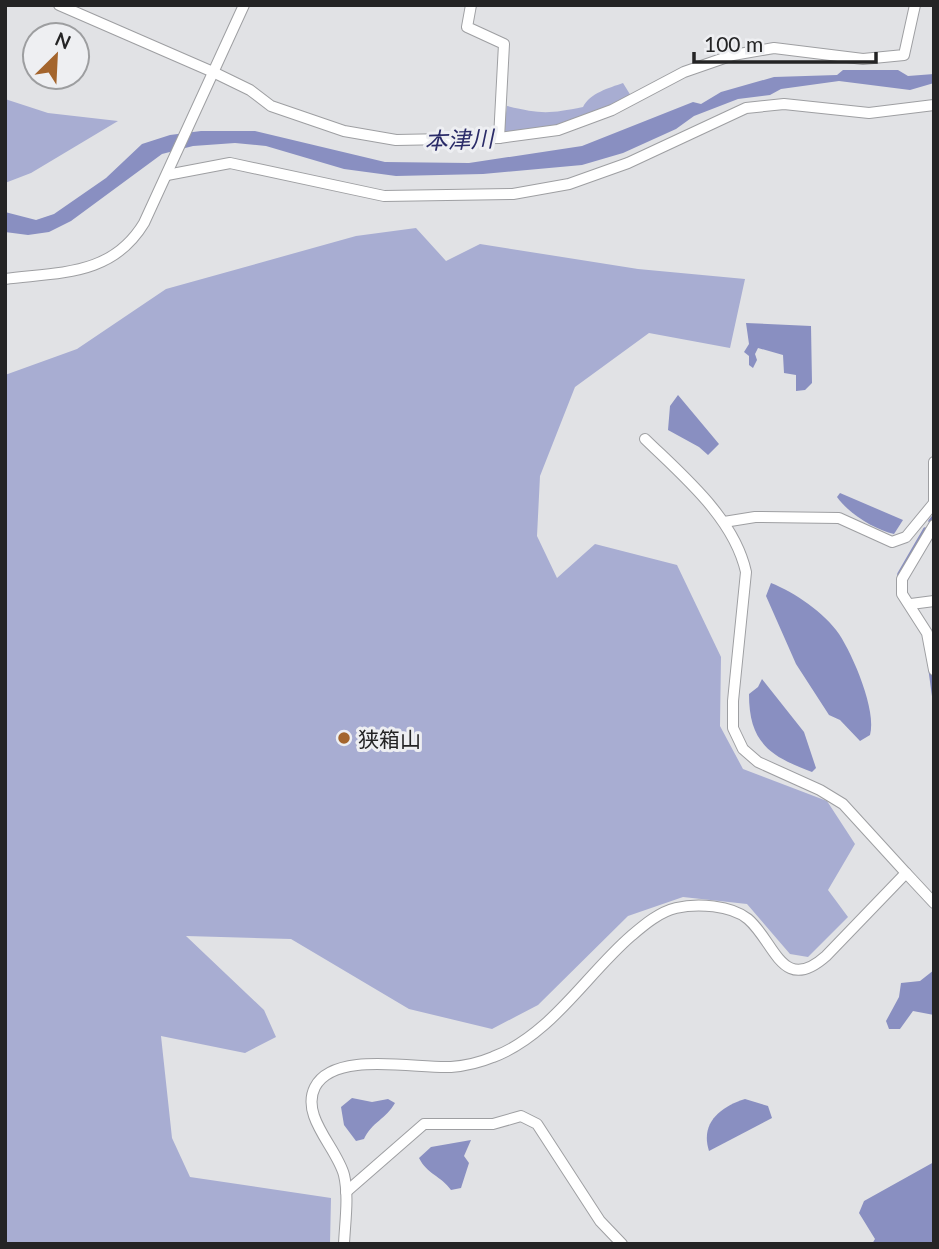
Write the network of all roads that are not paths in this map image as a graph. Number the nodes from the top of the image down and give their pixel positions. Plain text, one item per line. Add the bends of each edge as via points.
1 (59, 5) edge
2 (244, 5) edge
3 (471, 5) edge
4 (915, 5) edge
5 (213, 72) junction
6 (934, 105) edge
7 (499, 138) junction
8 (168, 172) junction
9 (5, 279) edge
10 (645, 439) dead end
11 (934, 463) edge
12 (724, 522) junction
13 (934, 525) edge
14 (934, 601) edge
15 (911, 604) junction
16 (934, 670) edge
17 (905, 873) junction
18 (934, 903) edge
19 (346, 1192) junction
20 (344, 1244) edge
21 (622, 1244) edge

1 - 5 street
2 - 5 street
3 - 7 street via 467,27 504,44
4 - 7 street via 904,55 863,59 774,48 733,55 684,72 612,110 558,130
5 - 7 street via 271,106 344,131 396,140
5 - 8 street
6 - 8 street via 869,114 784,104 746,108 628,163 569,184 513,194 384,196 230,163
8 - 9 street via 139,232 118,255 73,271
10 - 12 street
11 - 12 street via 934,503 906,537 892,542 839,518 755,517
12 - 17 street via 746,572 733,701 733,727 743,748 758,762 843,804
13 - 15 street via 902,579 902,594
14 - 15 street
15 - 16 street via 927,633
17 - 18 street
17 - 19 street via 814,967 800,971 781,965 748,920 730,909 675,908 649,921 614,950 543,1027 492,1058 452,1067 348,1066 324,1077 314,1087 312,1102 316,1122 344,1175
19 - 20 street
19 - 21 street via 424,1124 493,1124 521,1116 537,1124 600,1221

